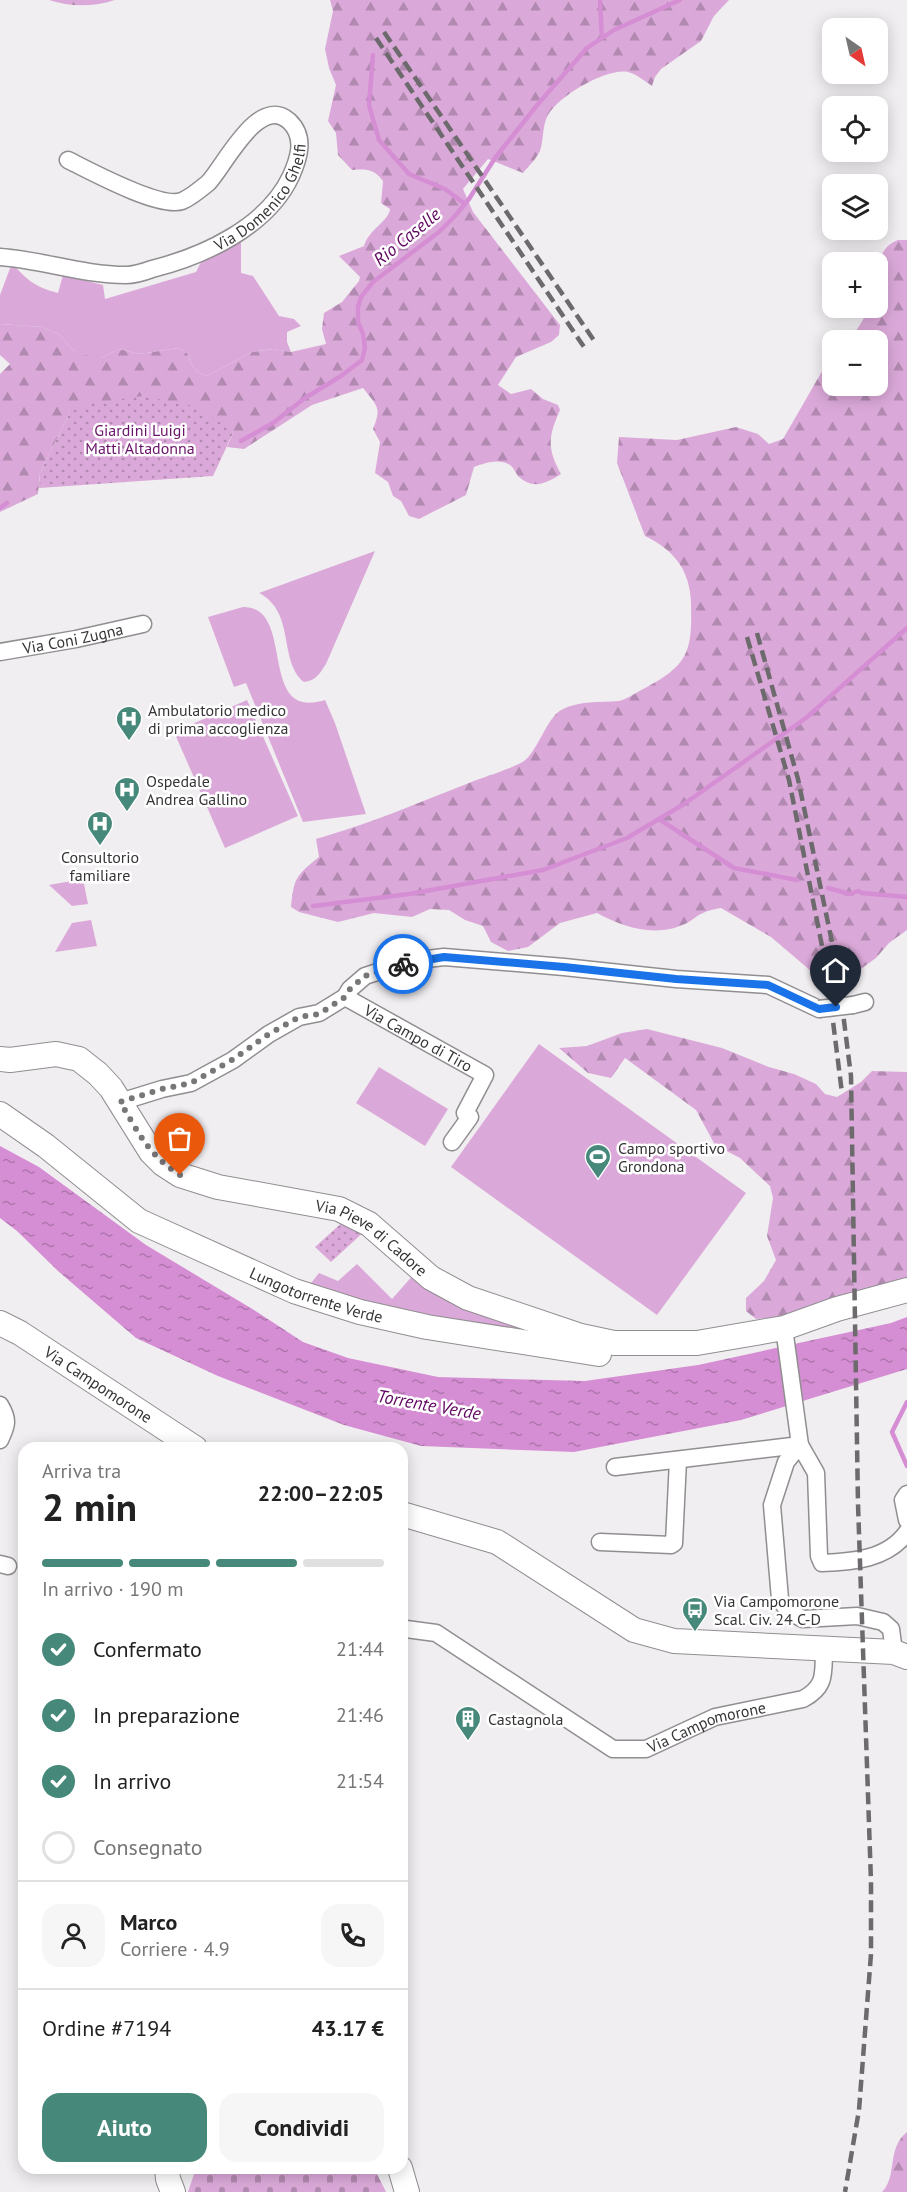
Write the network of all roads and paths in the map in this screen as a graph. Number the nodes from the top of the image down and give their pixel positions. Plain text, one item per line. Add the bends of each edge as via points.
1 (68, 160) dead end
2 (0, 256) edge
3 (143, 624) dead end
4 (0, 652) edge
5 (345, 997) junction
6 (859, 1003) dead end
7 (0, 1059) edge
8 (120, 1102) junction
9 (0, 1114) edge
10 (452, 1142) dead end
11 (907, 1290) edge
12 (0, 1323) edge
13 (784, 1328) junction
14 (682, 1345) junction
15 (0, 1405) edge
16 (799, 1439) junction
17 (0, 1440) edge
18 (186, 1442) edge
19 (678, 1460) junction
20 (615, 1467) dead end
21 (907, 1494) edge
22 (408, 1516) edge
23 (907, 1520) edge
24 (907, 1532) edge
25 (600, 1542) dead end
26 (408, 1629) edge
27 (824, 1649) junction
28 (900, 1654) edge
29 (168, 2174) edge
30 (402, 2174) edge
31 (173, 2192) edge
32 (406, 2192) edge

1 - 2 street, Via Domenico Ghelfi via 157,200 181,201 208,182 259,120 274,115 289,121 298,135 301,153 290,178 267,210 237,234 164,266 128,275 88,273
3 - 4 street, Via Coni Zugna
5 - 6 street, Via Campo di Tiro, bridge via 365,976 411,961 444,957 768,985 819,1009
5 - 8 street, Via Campo di Tiro via 319,1014 299,1017 191,1083
5 - 10 street, Via Campo di Tiro via 485,1075 465,1113 470,1117
7 - 8 street, Via Pieve di Cadore via 56,1054 79,1059 98,1074
8 - 14 street, Via Pieve di Cadore via 151,1152 180,1175 218,1187 339,1209 369,1224 431,1278 468,1298 581,1336 614,1343
9 - 14 street, Lungotorrente Verde via 139,1221 294,1292 427,1327 598,1354 639,1353
11 - 13 street, Via Pieve di Cadore
12 - 18 street, Via Campomorone
13 - 14 street, Via Pieve di Cadore
13 - 16 street
15 - 17 street via 7,1425
16 - 19 street
16 - 24 street via 816,1473 822,1563 879,1555 896,1546
16 - 28 street via 786,1462 772,1504 780,1599 788,1611 802,1619 857,1616 883,1622 891,1629
19 - 20 street
19 - 25 street via 674,1543
21 - 23 street via 903,1500
22 - 27 street via 497,1542 634,1629 674,1641
26 - 27 street, Via Campomorone via 436,1633 613,1749 646,1749 715,1717 803,1699 821,1683
27 - 28 street
29 - 31 street
30 - 32 street

